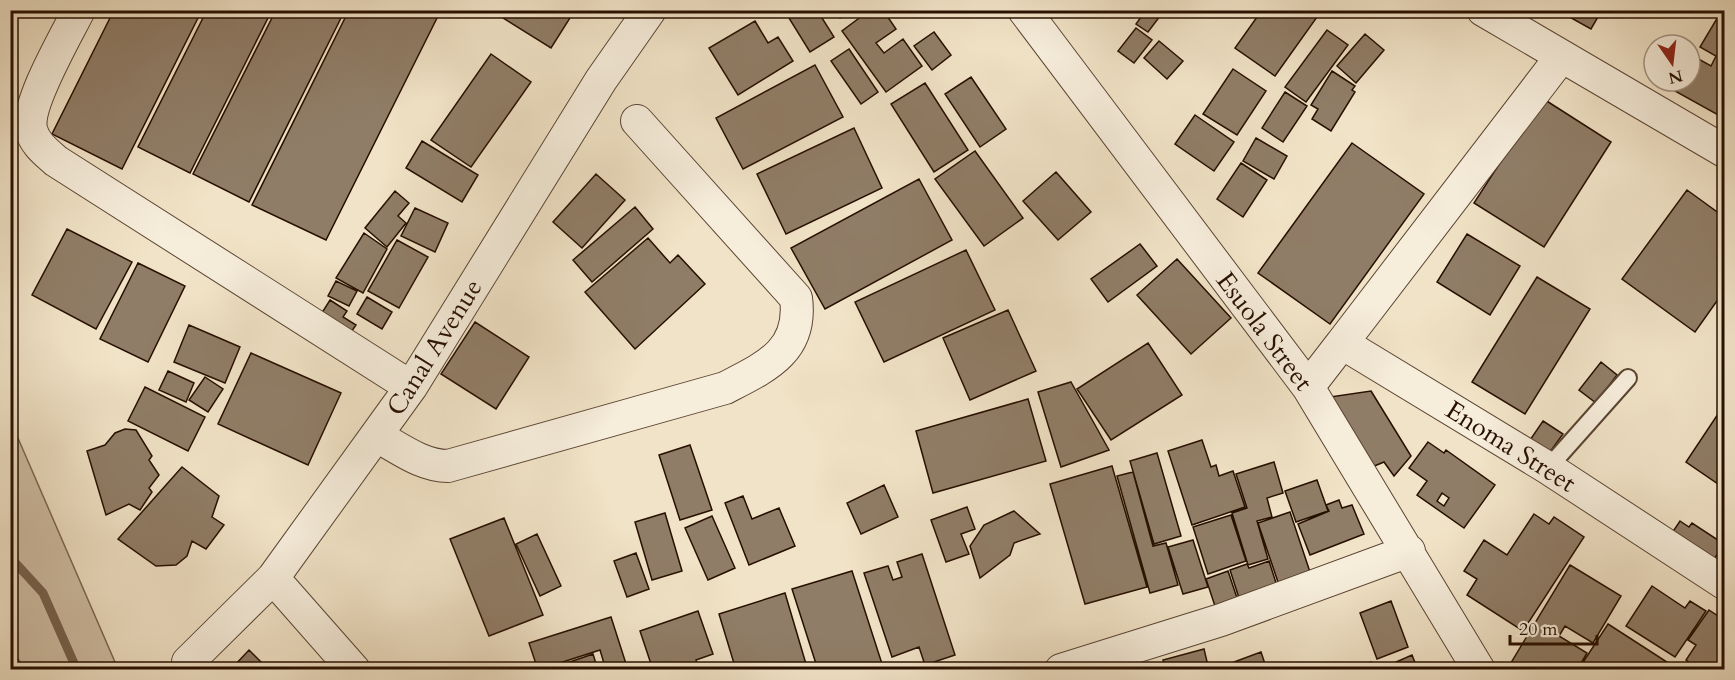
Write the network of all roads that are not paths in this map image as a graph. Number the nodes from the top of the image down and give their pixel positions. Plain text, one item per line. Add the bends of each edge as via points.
1 (79, 10) edge
2 (650, 10) edge
3 (1024, 10) edge
4 (1483, 10) edge
5 (1561, 57) junction
6 (637, 121) dead end
7 (1725, 151) edge
8 (1342, 344) junction
9 (1628, 378) dead end
10 (411, 387) junction
11 (1308, 387) junction
12 (377, 436) junction
13 (1548, 468) junction
14 (1409, 551) junction
15 (273, 578) junction
16 (1725, 583) edge
17 (188, 662) dead end
18 (354, 669) edge
19 (1060, 669) edge
20 (1479, 669) edge

1 - 10 street via 32,108 31,129 37,143 56,161
2 - 10 street, Canal Avenue via 601,80
3 - 11 street, Esuola Street
4 - 5 street
5 - 7 street
5 - 8 street
6 - 12 street via 796,298 798,320 790,342 765,367 725,388 448,466 421,460
8 - 11 street
8 - 13 street, Enoma Street
9 - 13 lane
10 - 12 street, Canal Avenue
11 - 14 street, Esuola Street
12 - 15 street, Canal Avenue
13 - 16 street, Enoma Street
14 - 19 street via 1221,620
14 - 20 street, Esuola Street
15 - 17 street, Canal Avenue
15 - 18 street

